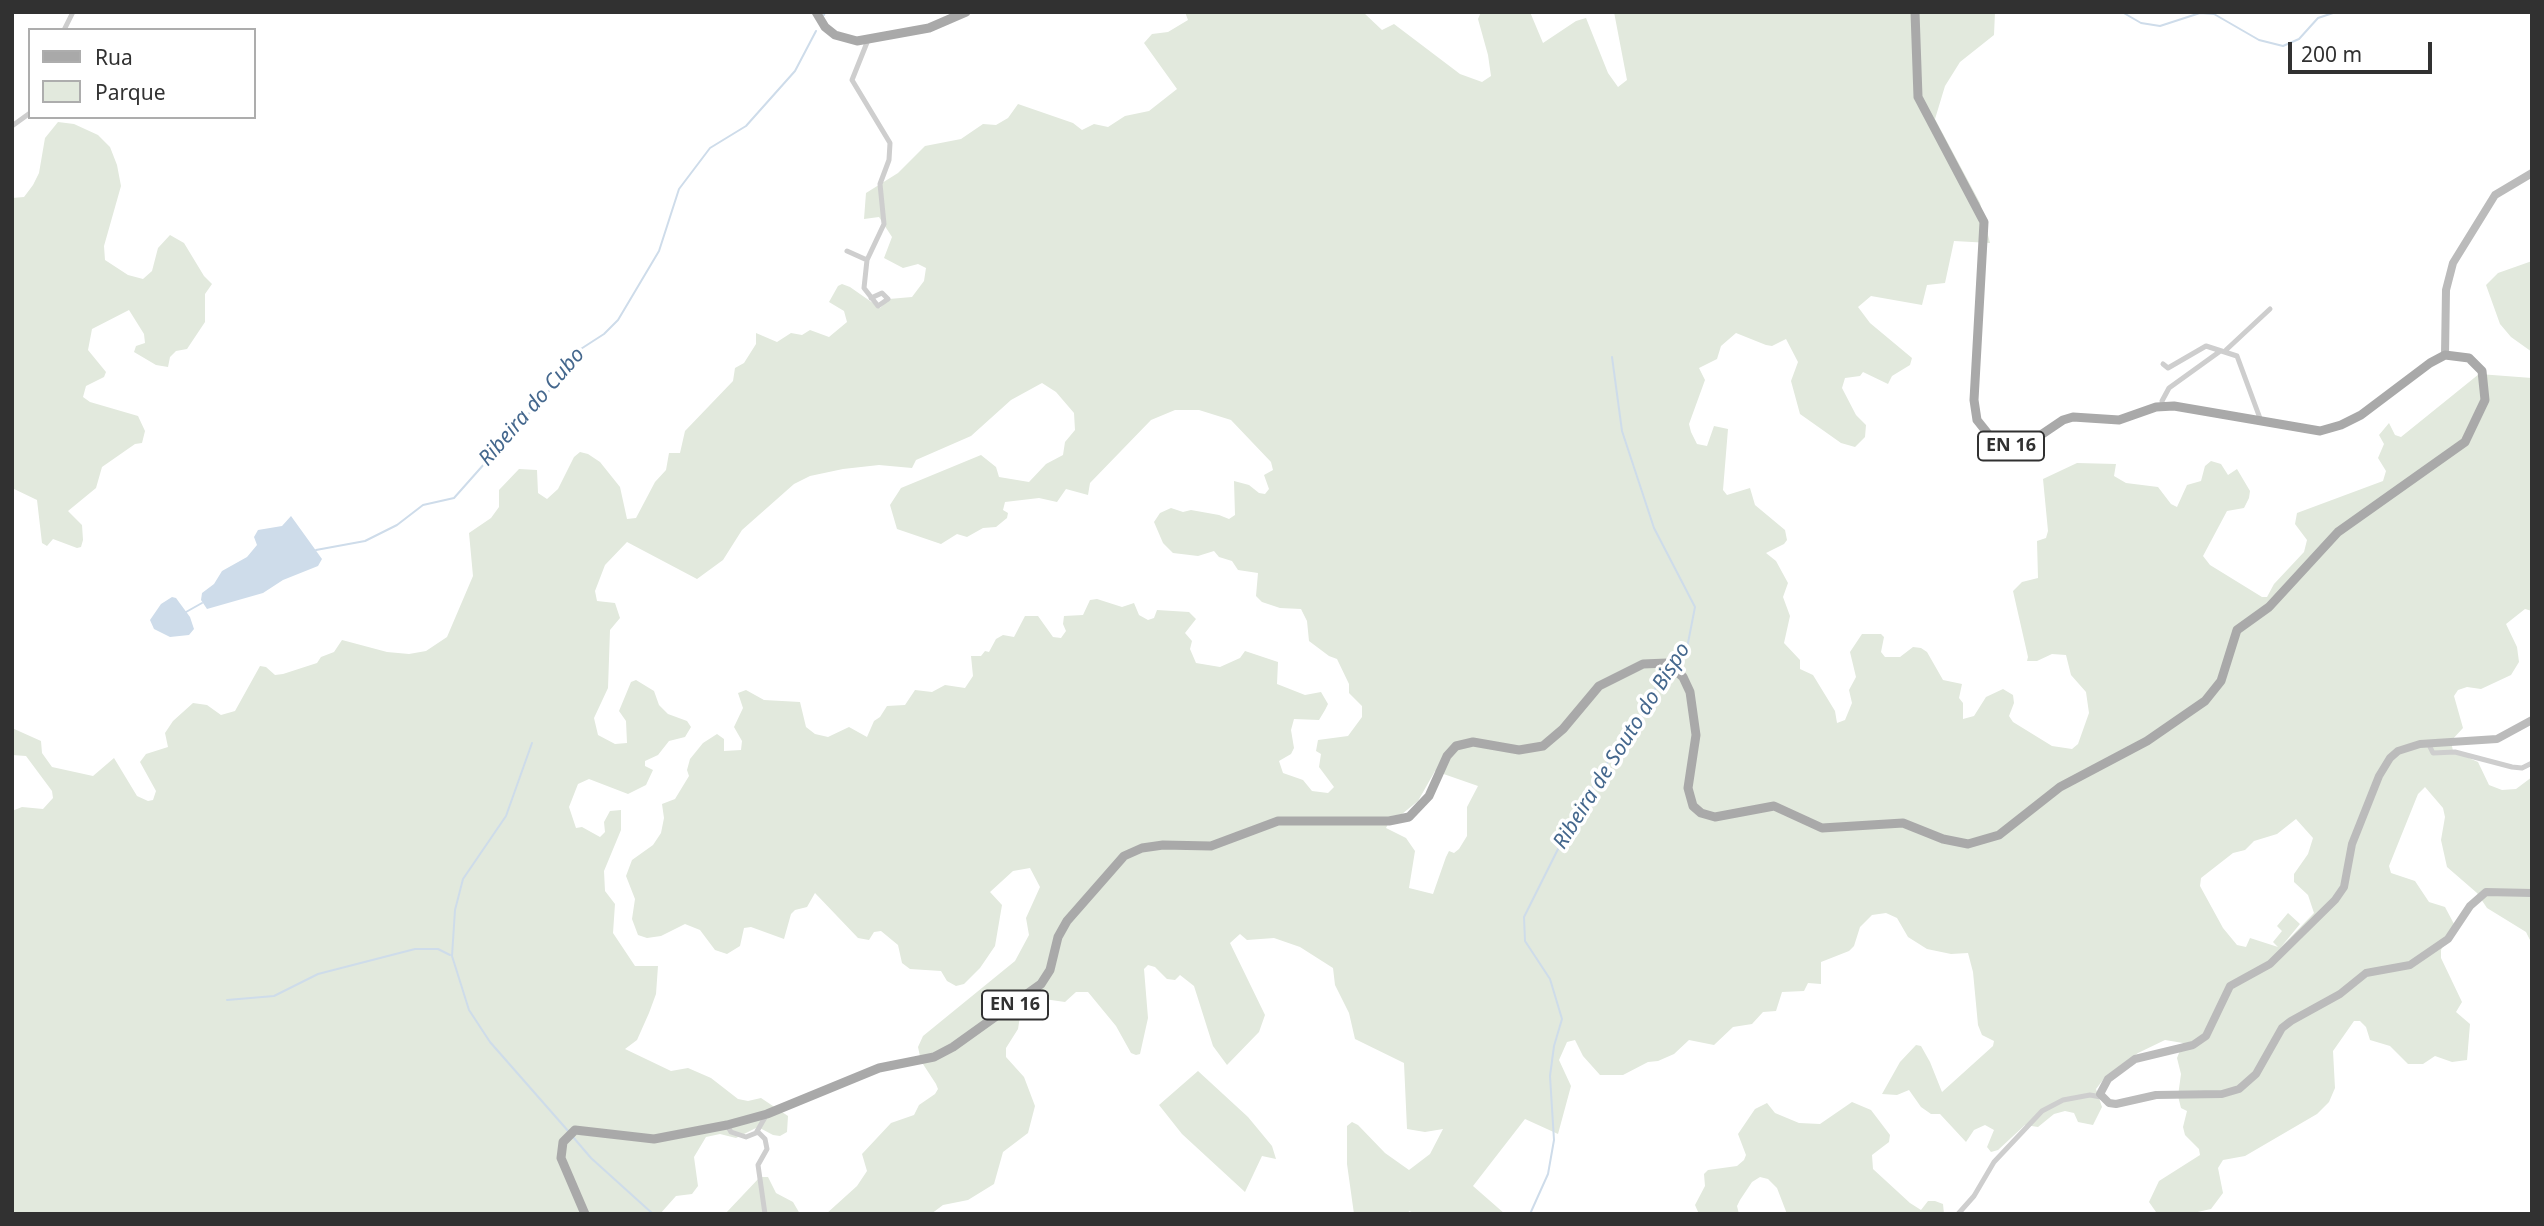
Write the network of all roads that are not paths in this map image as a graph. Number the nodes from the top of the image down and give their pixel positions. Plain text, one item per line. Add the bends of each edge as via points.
1 (73, 12) edge
2 (816, 12) edge
3 (966, 12) edge
4 (1915, 12) edge
5 (65, 28) edge
6 (868, 40) junction
7 (28, 114) edge
8 (12, 126) edge
9 (2532, 173) edge
10 (847, 251) dead end
11 (867, 260) junction
12 (871, 298) dead end
13 (2270, 309) dead end
14 (2223, 351) junction
15 (2193, 352) junction
16 (2445, 355) junction
17 (2163, 364) dead end
18 (2197, 365) junction
19 (2163, 406) junction
20 (2261, 421) junction
21 (2532, 720) edge
22 (2428, 743) junction
23 (2532, 763) edge
24 (2532, 893) edge
25 (2101, 1093) junction
26 (767, 1114) junction
27 (727, 1125) junction
28 (757, 1130) junction
29 (585, 1214) edge
30 (765, 1214) edge
31 (1958, 1214) edge

1 - 5 street
2 - 6 main road via 835,35
3 - 6 main road via 929,28
4 - 19 main road, EN 16 via 1918,97 1984,222 1974,400 1981,427 2000,442 2016,446 2036,441 2073,417 2119,421
6 - 11 street via 852,80 890,143 880,184 884,225
7 - 8 street
9 - 16 street via 2495,195 2453,262 2448,277
10 - 11 street
11 - 12 street via 864,288
13 - 14 street
14 - 15 street via 2206,345
14 - 18 street
14 - 20 street via 2237,356
15 - 17 street via 2168,368
15 - 18 street
16 - 20 main road, EN 16 via 2341,425 2320,431
16 - 26 main road, EN 16 via 2476,362 2485,380 2482,411 2465,442 2337,532 2269,607 2237,630 2221,681 2205,701 2147,741 2060,787 1999,835 1968,844 1903,823 1822,828 1773,806 1723,816 1701,813 1693,806 1688,788 1696,735 1689,692 1683,677 1667,663 1643,664 1599,686 1543,746 1519,750 1479,743 1456,746 1429,796 1409,817 1278,821 1211,846 1163,845 1125,856 1067,921 1047,976 1023,999 945,1053 879,1068
18 - 19 street via 2169,388
19 - 20 main road, EN 16
21 - 22 street via 2497,739
22 - 23 street via 2433,752 2455,752 2512,767
22 - 25 street via 2398,751 2384,766 2352,844 2344,887 2335,900 2270,964 2230,986 2206,1036 2193,1045 2123,1065
24 - 25 street via 2486,892 2470,906 2448,939 2410,965 2367,973 2291,1021 2282,1028 2256,1074 2239,1089 2116,1104
25 - 31 street via 2057,1102 2037,1116 1994,1162
26 - 27 main road, EN 16
26 - 28 street
27 - 28 street via 739,1136
27 - 29 main road, EN 16 via 654,1139 585,1129 568,1135 561,1158
28 - 30 street via 767,1149 758,1165

